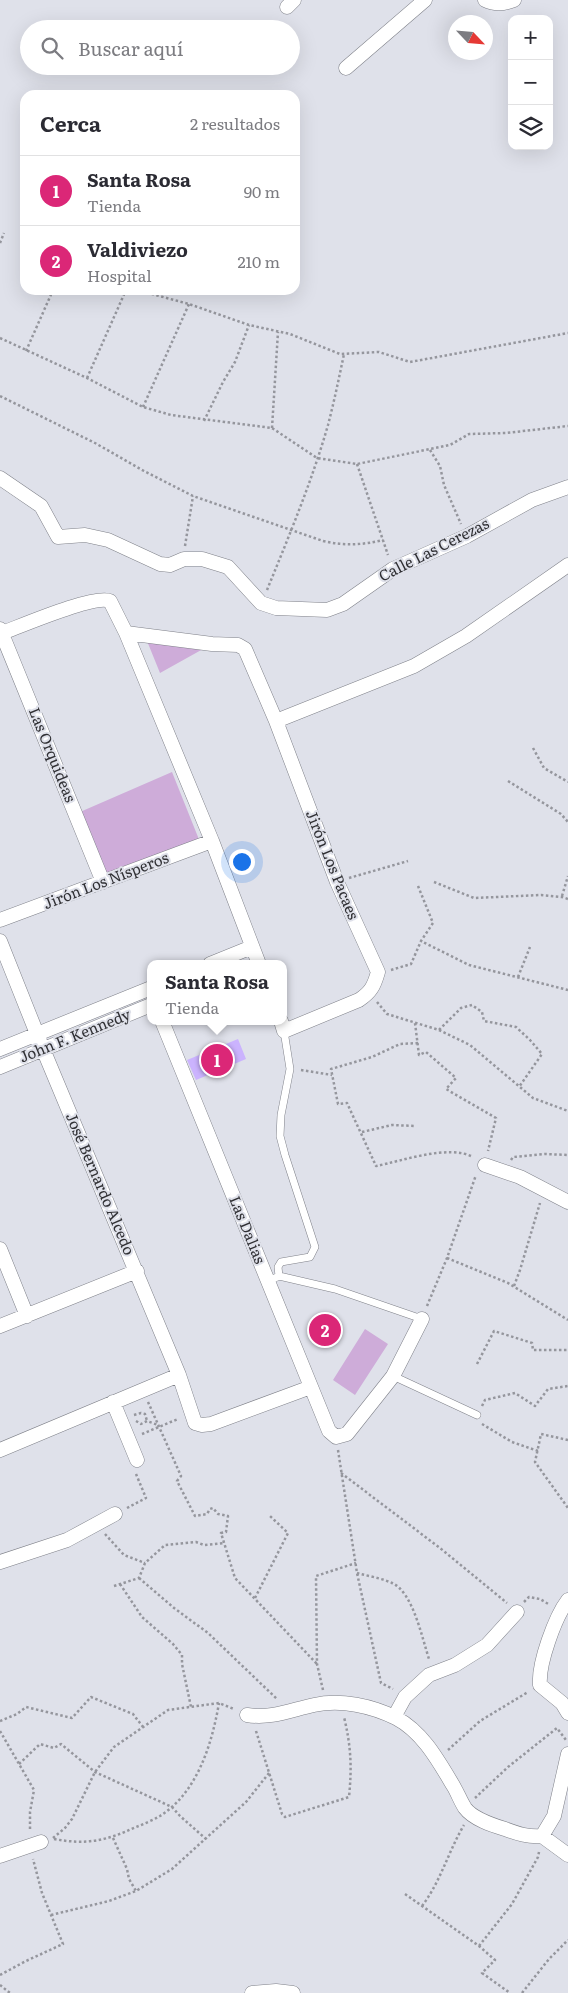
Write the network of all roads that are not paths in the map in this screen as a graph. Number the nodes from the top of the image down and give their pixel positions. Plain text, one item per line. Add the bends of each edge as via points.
1 (425, 0) edge
2 (485, 0) edge
3 (514, 0) edge
4 (346, 68) dead end
5 (0, 478) edge
6 (568, 487) edge
7 (568, 566) edge
8 (1, 631) edge
9 (126, 633) junction
10 (276, 721) junction
11 (212, 841) junction
12 (103, 882) junction
13 (0, 920) edge
14 (0, 940) edge
15 (252, 947) junction
16 (220, 960) edge
17 (255, 960) edge
18 (147, 991) edge
19 (147, 1007) edge
20 (287, 1024) edge
21 (164, 1025) edge
22 (282, 1026) edge
23 (37, 1034) junction
24 (0, 1049) edge
25 (42, 1049) junction
26 (0, 1067) edge
27 (485, 1165) road end
28 (568, 1202) edge
29 (0, 1250) edge
30 (137, 1271) junction
31 (273, 1278) junction
32 (27, 1316) junction
33 (422, 1318) joint
34 (0, 1326) edge
35 (179, 1375) junction
36 (393, 1376) junction
37 (311, 1387) junction
38 (114, 1402) junction
39 (478, 1415) road end
40 (0, 1450) edge
41 (137, 1460) road end
42 (115, 1514) road end
43 (0, 1562) edge
44 (564, 1605) edge
45 (517, 1612) road end
46 (568, 1713) edge
47 (249, 1715) road end
48 (394, 1717) junction
49 (568, 1754) edge
50 (542, 1836) junction
51 (41, 1842) road end
52 (0, 1856) edge
53 (568, 1856) edge
54 (252, 1993) edge
55 (293, 1993) edge

1 - 4 street
2 - 3 street via 493,4
5 - 6 street, Calle Las Cerezas via 41,506 58,537 84,535 108,540 160,564 202,558 228,567 261,603 306,611 327,610 343,604 393,569 467,536 532,500
7 - 10 street via 466,636 414,666
8 - 9 street via 100,599 110,602
8 - 12 street, Las Orquideas
9 - 10 street, Jirón Los Pacaes via 238,645 245,649
9 - 11 street
10 - 20 street, Jirón Los Pacaes via 337,882 378,972 370,993 359,1000
11 - 12 street, Jirón Los Nísperos
11 - 15 street
12 - 13 street, Jirón Los Nísperos
14 - 23 street, José Bernardo Alcedo
15 - 16 street
15 - 17 street
18 - 23 street, John F. Kennedy
19 - 25 street, John F. Kennedy
21 - 31 street, Las Dalias
22 - 31 lane via 290,1069 280,1136 315,1247 310,1257 282,1262
23 - 24 street, John F. Kennedy
23 - 25 street, José Bernardo Alcedo
25 - 26 street, John F. Kennedy
25 - 30 street, José Bernardo Alcedo
27 - 28 street via 520,1177
29 - 32 street
30 - 32 street
30 - 35 street, José Bernardo Alcedo
31 - 33 lane via 335,1289
31 - 37 street, Las Dalias
32 - 34 street
33 - 36 street
35 - 37 street, José Bernardo Alcedo via 195,1423 202,1425
35 - 38 street
36 - 37 street, Las Dalias via 346,1434 336,1436 329,1431
36 - 39 lane
38 - 40 street
38 - 41 street
42 - 43 street via 50,1547
44 - 46 street via 551,1634 539,1676 540,1685 562,1703
45 - 48 street via 487,1645 455,1665 429,1675 405,1696
47 - 48 street via 265,1716 325,1703 340,1703
48 - 50 street via 406,1723 437,1759 468,1810 486,1823 527,1837
49 - 50 street via 554,1816
50 - 53 street
51 - 52 street
54 - 55 street via 276,1990

